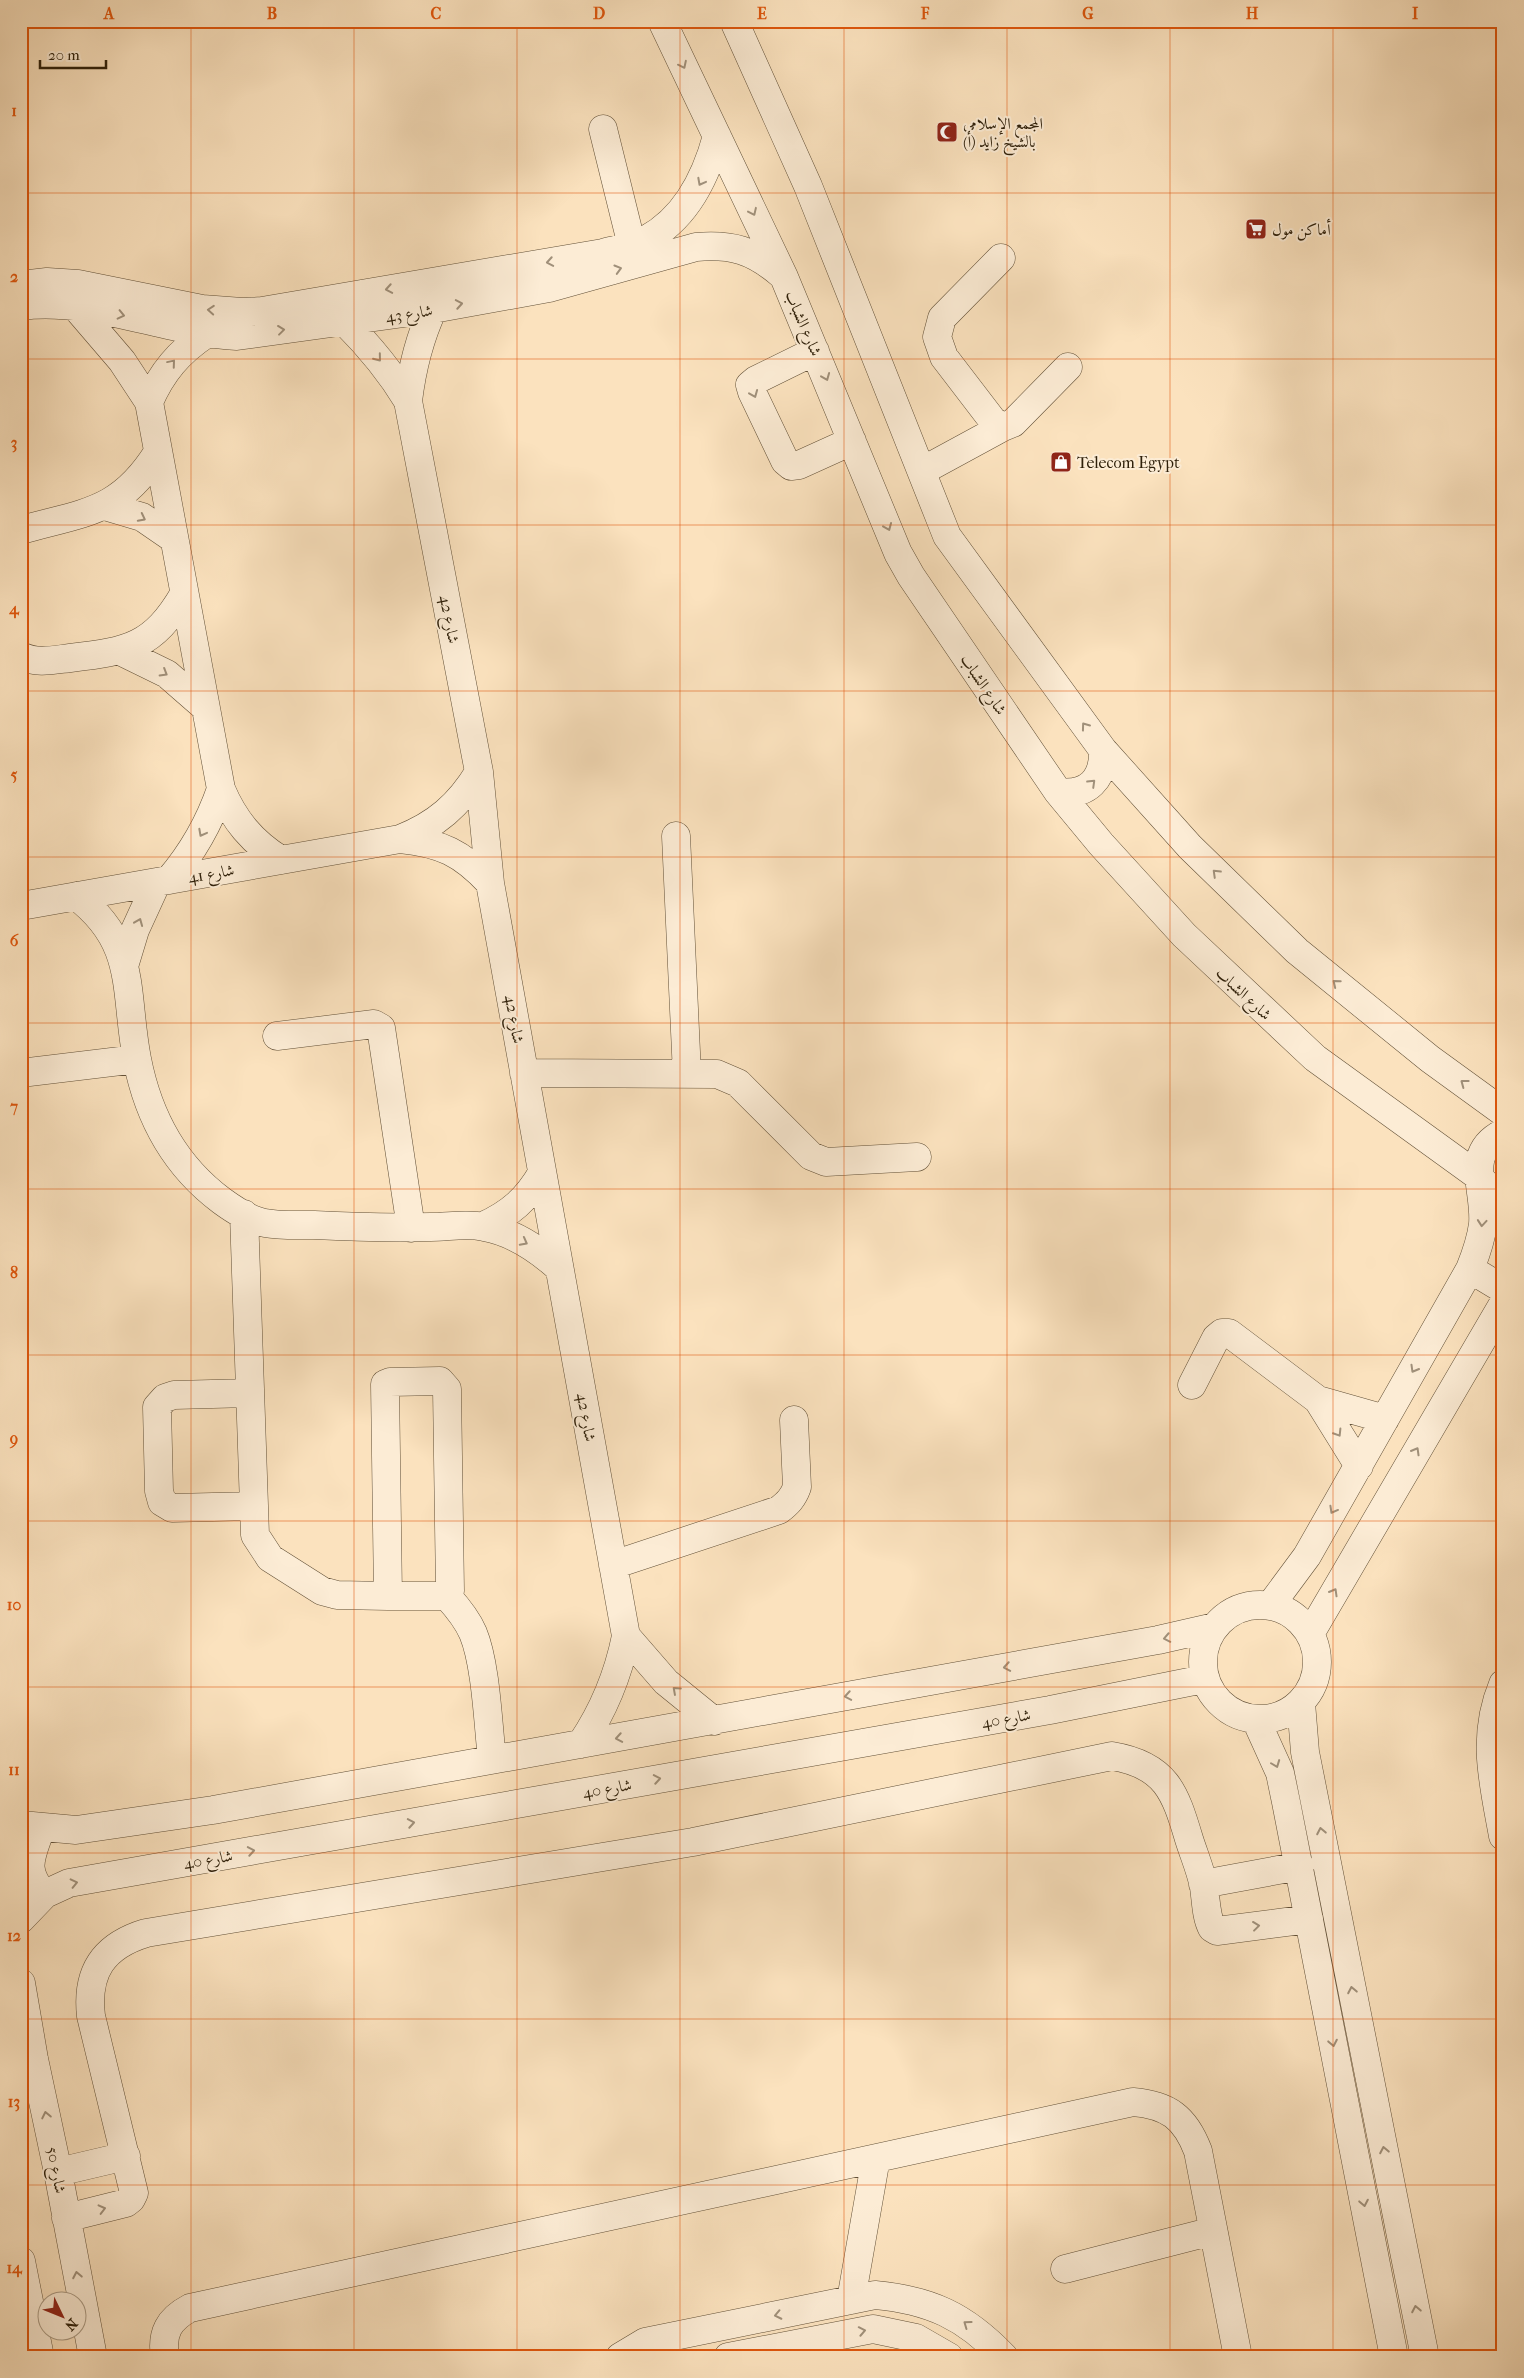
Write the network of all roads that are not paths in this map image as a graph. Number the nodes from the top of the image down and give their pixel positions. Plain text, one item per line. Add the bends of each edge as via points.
1 (662, 21) edge
2 (734, 21) edge
3 (603, 129) dead end
4 (718, 136) junction
5 (632, 246) junction
6 (1001, 258) dead end
7 (784, 277) junction
8 (48, 294) edge
9 (21, 306) edge
10 (433, 309) junction
11 (345, 322) junction
12 (206, 334) junction
13 (816, 351) junction
14 (1068, 367) dead end
15 (408, 401) junction
16 (149, 402) junction
17 (1003, 427) junction
18 (852, 441) junction
19 (158, 452) junction
20 (922, 471) junction
21 (106, 506) junction
22 (21, 530) edge
23 (174, 539) junction
24 (184, 594) junction
25 (120, 651) junction
26 (21, 656) edge
27 (206, 708) junction
28 (1103, 750) junction
29 (479, 772) junction
30 (221, 788) junction
31 (1058, 792) junction
32 (676, 836) dead end
33 (400, 839) junction
34 (281, 860) junction
35 (163, 881) junction
36 (490, 883) junction
37 (76, 896) junction
38 (21, 906) edge
39 (124, 963) junction
40 (278, 1036) dead end
41 (137, 1059) junction
42 (29, 1072) dead end
43 (524, 1073) junction
44 (687, 1074) junction
45 (1503, 1112) edge
46 (1503, 1133) edge
47 (917, 1157) dead end
48 (542, 1173) junction
49 (1478, 1176) junction
50 (1503, 1202) edge
51 (244, 1214) junction
52 (483, 1226) junction
53 (411, 1228) junction
54 (560, 1268) junction
55 (1470, 1269) junction
56 (1503, 1289) edge
57 (1503, 1304) edge
58 (1192, 1385) dead end
59 (250, 1393) junction
60 (1318, 1400) junction
61 (794, 1420) dead end
62 (1385, 1420) junction
63 (1358, 1466) junction
64 (254, 1506) junction
65 (613, 1565) junction
66 (388, 1596) junction
67 (447, 1596) junction
68 (1270, 1606) junction
69 (1215, 1627) junction
70 (1310, 1634) junction
71 (626, 1636) junction
72 (1204, 1679) junction
73 (1503, 1684) edge
74 (1300, 1702) junction
75 (714, 1720) junction
76 (1256, 1720) junction
77 (581, 1744) junction
78 (492, 1759) junction
79 (31, 1827) edge
80 (1503, 1836) edge
81 (1300, 1866) junction
82 (1203, 1884) junction
83 (45, 1894) junction
84 (21, 1919) edge
85 (1309, 1919) junction
86 (21, 1983) edge
87 (27, 2060) edge
88 (126, 2156) junction
89 (876, 2158) junction
90 (58, 2172) junction
91 (66, 2218) junction
92 (1213, 2231) junction
93 (21, 2261) edge
94 (1064, 2269) dead end
95 (851, 2300) junction
96 (819, 2306) junction
97 (819, 2345) edge
98 (40, 2357) edge
99 (93, 2357) edge
100 (165, 2357) edge
101 (620, 2357) edge
102 (728, 2357) edge
103 (949, 2357) edge
104 (1004, 2357) edge
105 (1238, 2357) edge
106 (1394, 2357) edge
107 (1425, 2357) edge

1 -> 4 street, شارع الشباب
2 - 20 street via 812,194
3 - 5 street
4 -> 5 street, شارع 43 via 711,161 686,205 648,239
4 -> 7 street, شارع الشباب
5 -> 8 street, شارع 43 via 603,254 255,311 202,310 78,284
6 - 17 street via 942,318 937,337 944,357 993,421
10 -> 7 street, شارع 43 via 549,288 696,246 720,245 744,250 766,261
7 - 13 street, شارع الشباب
8 - 9 street, شارع 43
8 -> 12 street, شارع 43
8 - 16 street via 122,361
10 - 11 street, شارع 43
10 - 15 street, شارع 42 via 420,338
12 -> 11 street, شارع 43 via 237,336
11 -> 15 street, شارع 42 via 390,372
16 -> 12 street via 177,356
13 -> 18 street, شارع الشباب
13 -> 18 street via 756,380 750,384 752,392 785,461 791,466 799,466
14 - 17 street via 1013,423
15 - 29 street, شارع 42
16 - 19 street
17 - 20 street
18 -> 31 street, شارع الشباب via 898,553 911,576
19 - 21 street via 136,483
19 - 23 street
28 -> 20 street via 947,536
21 - 22 street
21 -> 23 street via 142,517
23 - 24 street
24 - 25 street via 173,614 158,630 141,643
24 - 27 street
25 - 26 street via 35,662
25 -> 27 street via 167,674
27 - 30 street
31 -> 28 street via 1070,794 1092,784 1104,762
45 -> 28 street via 1430,1059 1297,951 1190,847
29 - 33 street, شارع 41 via 454,807 420,831
29 - 36 street, شارع 42
30 - 34 street via 239,823 252,838
30 -> 35 street via 195,847
31 - 49 street, شارع الشباب via 1184,935 1315,1058
32 - 44 street
33 - 34 street, شارع 41
33 - 36 street, شارع 41 via 426,841 451,850 472,864
34 - 35 street, شارع 41
35 - 37 street, شارع 41
39 -> 35 street via 135,930
36 - 43 street, شارع 42
37 - 38 street, شارع 41
37 - 39 street via 107,925
39 - 41 street
40 - 53 street via 374,1024 381,1028
41 - 42 street
41 - 51 street via 158,1128 176,1156 198,1181
43 - 44 street
43 - 48 street, شارع 42
44 - 47 street via 717,1074 738,1083 811,1156 826,1162
46 - 49 street via 1495,1136 1485,1147 1479,1161
48 - 52 street via 518,1206
48 - 54 street, شارع 42
49 - 50 street, شارع الشباب
49 -> 55 street via 1483,1199 1483,1223 1479,1247
51 - 53 street via 264,1223
51 - 59 street
52 - 53 street
52 -> 54 street via 526,1243
54 - 65 street, شارع 42
55 - 56 street
55 -> 62 street
70 -> 57 street
58 - 60 street via 1216,1338 1222,1333 1229,1333
59 - 64 street
59 - 64 street via 165,1398 158,1407 159,1491 162,1502 172,1508
60 - 62 street
60 -> 63 street
61 - 65 street via 797,1487 793,1497 778,1510
62 - 63 street
63 -> 68 street via 1308,1556
64 - 66 street via 255,1535 270,1558 322,1591 337,1595
65 - 71 street, شارع 42
66 - 67 street
66 - 67 street via 384,1388 385,1384 398,1382 440,1381 447,1390 451,1585
67 - 78 street via 460,1609 480,1653
68 - 69 street via 1246,1607 1229,1614
68 - 70 street via 1293,1616
69 - 72 street via 1203,1652
69 -> 75 street
70 - 74 street via 1317,1670 1314,1682
75 -> 71 street via 666,1682
71 - 77 street, شارع 42 via 610,1693
72 - 76 street via 1224,1708
83 -> 72 street, شارع 40 via 69,1883 1050,1710
73 - 80 street via 1493,1714 1489,1752
74 - 76 street via 1288,1713
107 -> 74 street via 1305,1752
75 -> 77 street
76 -> 81 street via 1280,1773
77 - 78 street
78 - 79 street via 96,1828
79 - 83 street via 30,1872 35,1884
81 - 82 street
81 - 85 street
82 -> 85 street via 1210,1926 1217,1931
82 - 88 street via 1177,1800 1166,1782 1151,1768 1112,1756 693,1842 146,1933 128,1938 112,1949 92,1979 89,1998
83 - 84 street, شارع 40
85 -> 106 street
86 - 87 street, شارع 50
90 -> 87 street, شارع 50
88 - 90 street
91 -> 88 street via 126,2204 132,2199 134,2193
89 - 92 street via 1115,2105 1150,2104 1181,2120 1191,2134 1198,2151
89 - 95 street
89 - 100 street via 190,2308 170,2322 163,2345
90 - 91 street, شارع 50
99 -> 91 street, شارع 50
92 - 94 street
92 - 105 street
93 - 98 street
95 - 96 street
104 -> 95 street via 959,2318 933,2306 904,2298 874,2295
96 - 97 street
96 -> 101 street via 645,2342
97 - 102 street
97 -> 103 street via 873,2328 916,2338

